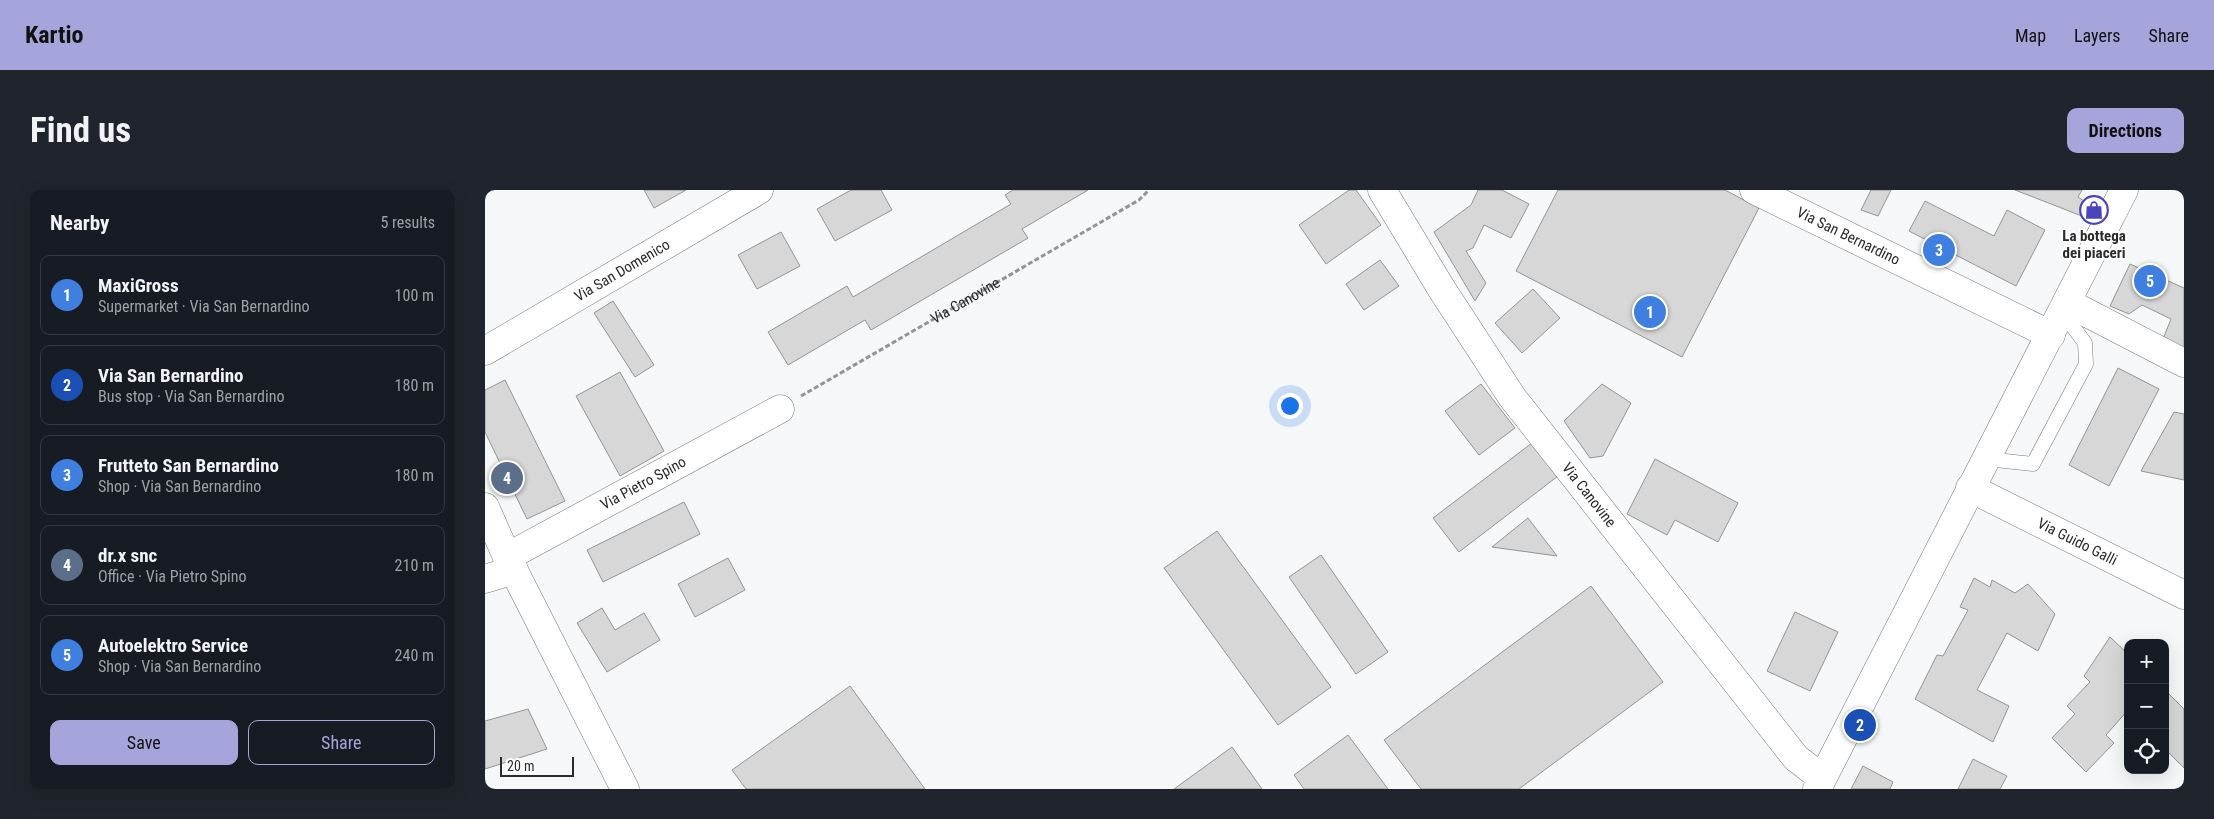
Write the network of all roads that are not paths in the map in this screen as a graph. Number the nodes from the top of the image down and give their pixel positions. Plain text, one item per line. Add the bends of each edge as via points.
1 (759, 190) edge
2 (1382, 190) edge
3 (1754, 190) edge
4 (2124, 190) edge
5 (2060, 317) junction
6 (485, 351) edge
7 (2184, 363) edge
8 (780, 409) road end
9 (1986, 459) junction
10 (1970, 488) junction
11 (485, 507) edge
12 (510, 563) junction
13 (485, 579) edge
14 (2184, 595) edge
15 (1819, 783) edge
16 (625, 789) edge

1 - 6 street, Via San Domenico
2 - 15 street, Via Canovine via 1512,397
3 - 5 street, Via San Bernardino
4 - 5 street
5 - 7 street, Via San Bernardino
5 - 9 street
5 - 9 lane via 2085,343 2086,364 2033,464
8 - 12 street, Via Pietro Spino
9 - 10 street
10 - 14 street, Via Guido Galli
10 - 15 street
11 - 12 street
12 - 13 street, Via Pietro Spino
12 - 16 street

